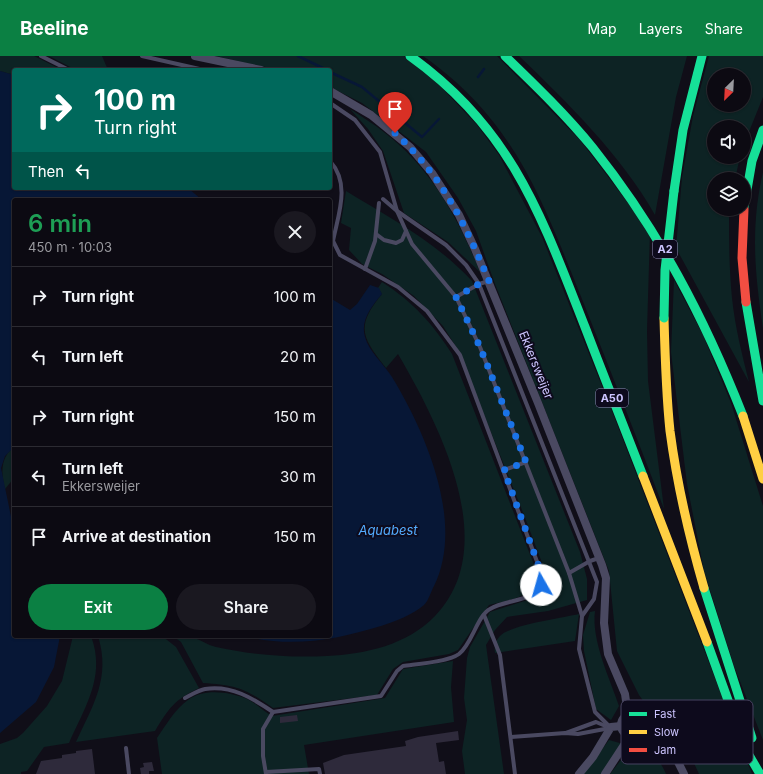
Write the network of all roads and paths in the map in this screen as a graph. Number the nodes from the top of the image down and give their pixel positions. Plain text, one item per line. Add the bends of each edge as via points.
1 (41, 56) edge
2 (142, 56) edge
3 (195, 56) edge
4 (410, 56) edge
5 (505, 56) edge
6 (702, 56) edge
7 (65, 68) edge
8 (195, 68) edge
9 (244, 68) edge
10 (332, 92) edge
11 (332, 104) edge
12 (763, 130) edge
13 (332, 164) edge
14 (750, 172) edge
15 (397, 211) junction
16 (744, 216) edge
17 (406, 231) junction
18 (376, 234) junction
19 (365, 269) junction
20 (489, 281) junction
21 (479, 284) junction
22 (456, 297) junction
23 (763, 401) edge
24 (526, 462) junction
25 (504, 470) junction
26 (763, 479) edge
27 (599, 558) junction
28 (590, 561) junction
29 (569, 573) junction
30 (484, 615) junction
31 (582, 616) junction
32 (185, 698) dead end
33 (627, 700) edge
34 (728, 700) edge
35 (740, 700) edge
36 (273, 712) junction
37 (621, 726) edge
38 (611, 728) junction
39 (565, 733) junction
40 (511, 737) junction
41 (753, 742) edge
42 (126, 748) dead end
43 (621, 750) edge
44 (753, 762) edge
45 (679, 764) edge
46 (266, 773) edge
47 (763, 773) edge
48 (129, 774) edge
49 (320, 774) edge
50 (515, 774) edge
51 (580, 774) edge
52 (605, 774) edge
53 (684, 774) edge
54 (760, 774) edge

1 - 7 lane
2 - 8 lane
3 - 9 street
4 - 34 highway, A50 via 430,69 451,88 485,124 528,190 684,579
5 - 26 highway, A2 via 537,84 584,137 629,193 651,226 710,332 735,390
6 - 35 highway, A2, bridge via 683,130 669,225 664,318 667,396 682,503 699,573
10 - 20 street, Ekkersweijer via 371,115 410,147 432,173 460,215
11 - 15 lane via 355,120 380,152
12 - 14 highway
13 - 19 lane via 343,196 333,241 335,248 340,255
15 - 17 lane
15 - 18 lane via 381,201
15 - 21 lane via 446,245 466,265
16 - 23 highway via 744,300
17 - 18 lane via 402,240 396,243 384,240
17 - 22 lane via 412,244
18 - 19 lane
19 - 25 lane via 398,287 427,311 460,355
20 - 21 lane
20 - 27 street, Ekkersweijer
21 - 22 lane
21 - 28 lane
22 - 24 lane via 480,347
24 - 25 lane
24 - 29 lane
25 - 30 lane via 542,575 541,585 534,594 489,609
27 - 28 lane
27 - 33 street, Ekkersweijer via 606,578 604,623 608,654
28 - 29 lane
28 - 31 lane via 598,582 594,599
29 - 31 lane
30 - 36 lane via 460,653 450,658 403,666 396,671 381,696
30 - 40 lane via 500,655
31 - 38 lane via 579,649 595,712
32 - 36 lane via 204,689 227,689 249,696
36 - 46 lane via 263,729
37 - 38 street
38 - 39 lane via 578,734
38 - 39 lane via 596,722
38 - 51 street
39 - 40 lane
40 - 50 lane
41 - 47 highway, A2, bridge
42 - 48 lane
43 - 52 street
44 - 54 highway, A50
45 - 53 street
46 - 49 lane via 319,769

